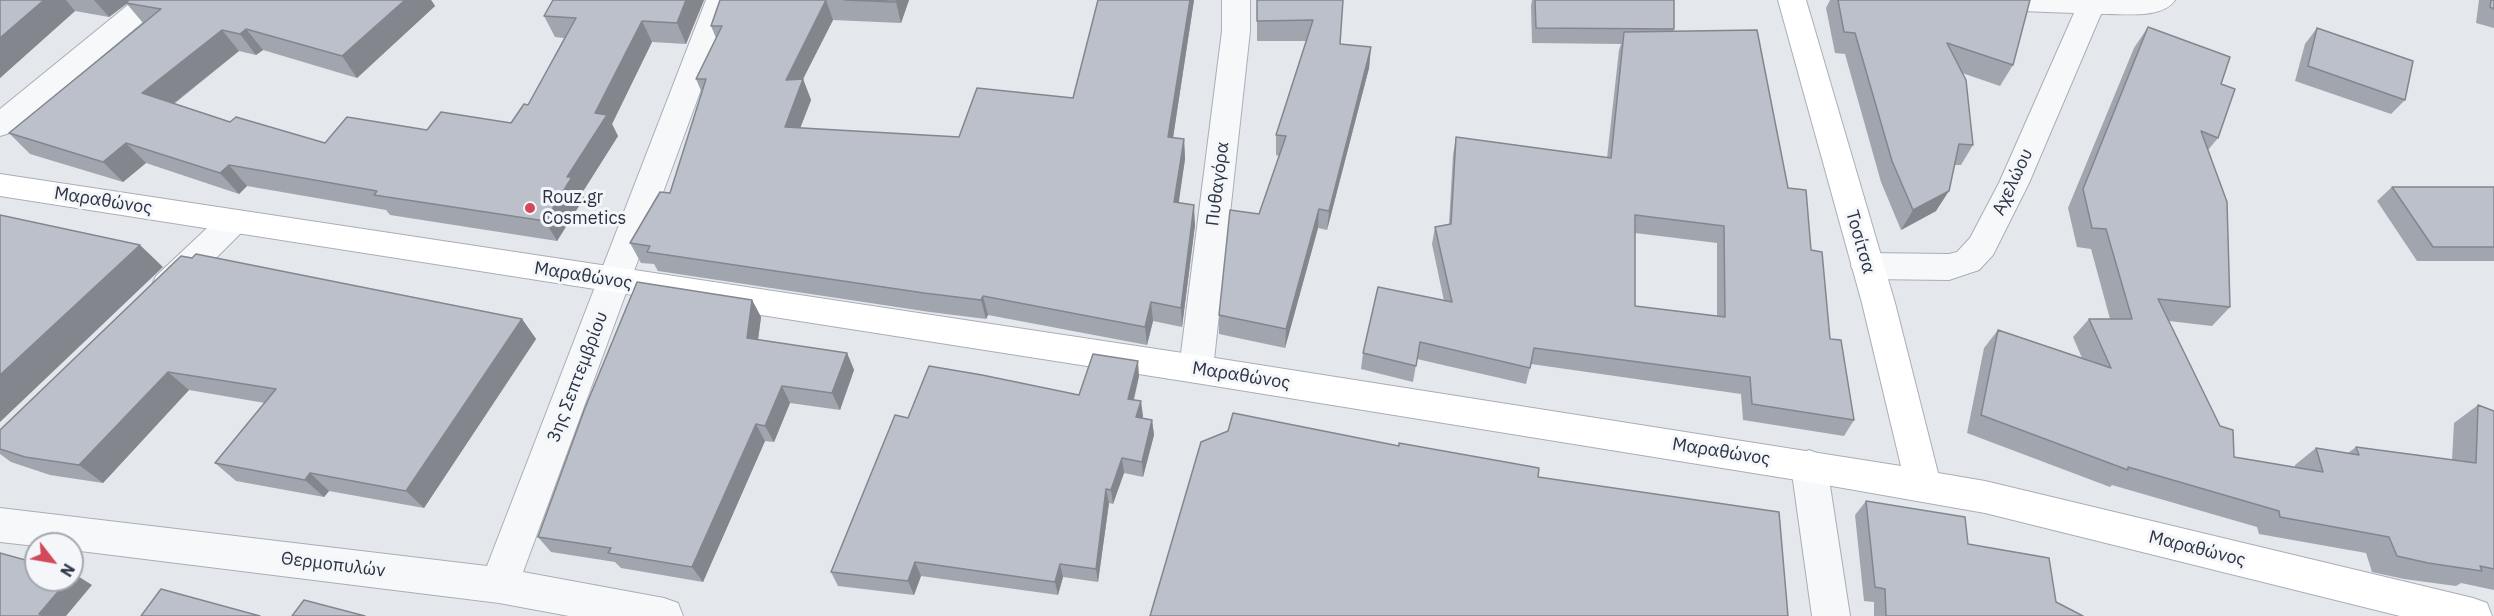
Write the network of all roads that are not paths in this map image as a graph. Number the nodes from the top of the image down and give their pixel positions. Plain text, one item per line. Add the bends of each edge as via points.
1 (152, 0) edge
2 (720, 0) edge
3 (1236, 0) edge
4 (1792, 0) edge
5 (1968, 0) edge
6 (2161, 0) edge
7 (2091, 5) junction
8 (0, 125) edge
9 (0, 185) edge
10 (233, 222) junction
11 (1867, 266) junction
12 (614, 281) junction
13 (144, 308) edge
14 (1196, 369) junction
15 (1809, 466) junction
16 (1923, 486) junction
17 (0, 525) edge
18 (499, 585) junction
19 (664, 616) edge
20 (1831, 616) edge
21 (2473, 616) edge

1 - 8 street
2 - 12 street, 3ης Σεπτεμβρίου
3 - 14 street, Πυθαγόρα via 1236,31
4 - 11 street, Τοσίτσα
5 - 7 street
6 - 7 street
7 - 11 street, Αχελώου via 2014,183 1982,246 1968,261 1949,267
9 - 10 street, Μαραθώνος
10 - 12 street, Μαραθώνος
10 - 13 street
11 - 16 street, Τοσίτσα
12 - 14 street, Μαραθώνος
12 - 18 street, 3ης Σεπτεμβρίου
14 - 15 street, Μαραθώνος
15 - 16 street, Μαραθώνος
15 - 20 street
16 - 21 street, Μαραθώνος via 1985,497
17 - 18 street, Θερμοπυλών
18 - 19 street, Θερμοπυλών

